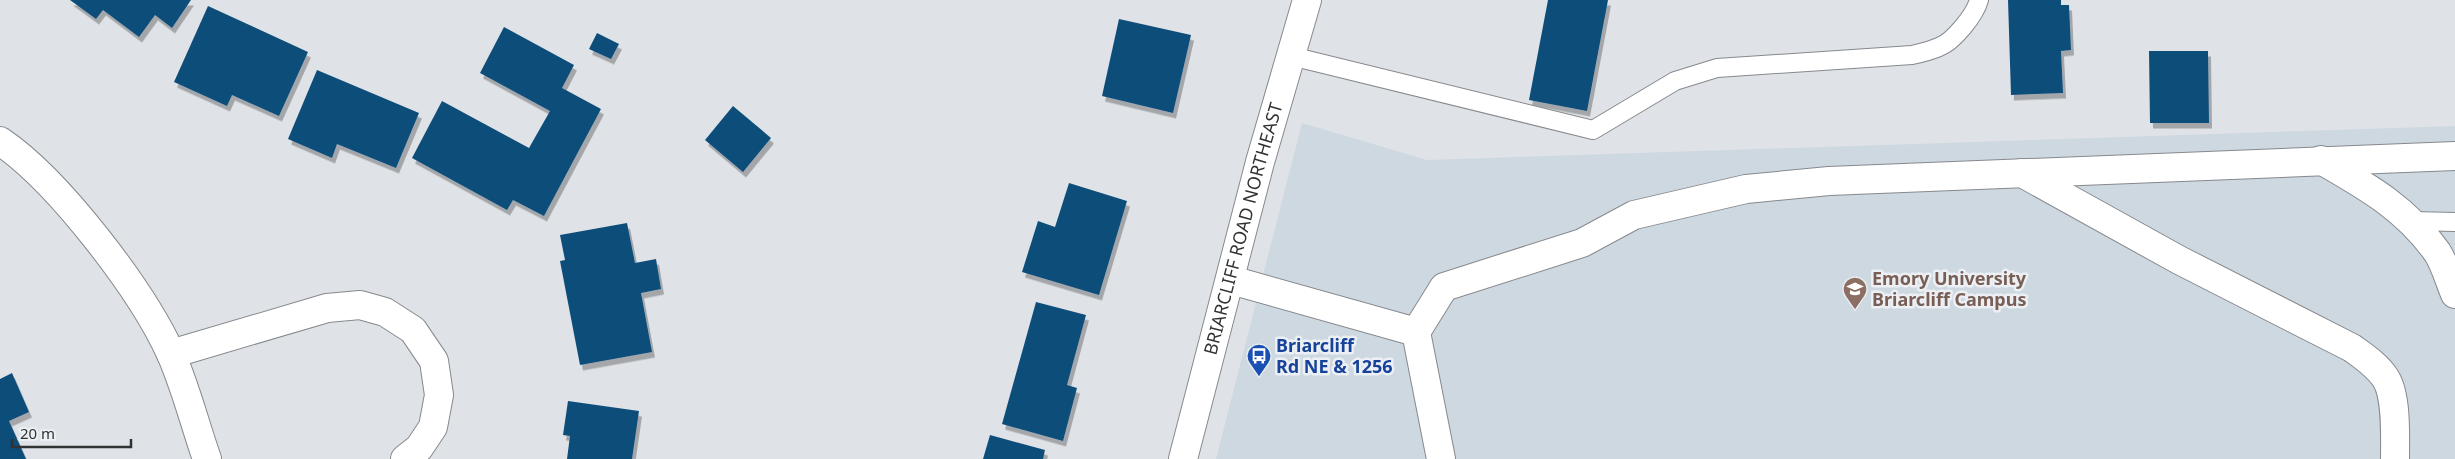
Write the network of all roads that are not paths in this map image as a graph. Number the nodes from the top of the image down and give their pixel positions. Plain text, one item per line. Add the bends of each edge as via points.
1 (1307, 0) edge
2 (1979, 0) edge
3 (1291, 56) junction
4 (0, 141) edge
5 (2455, 156) edge
6 (2321, 160) junction
7 (2022, 173) junction
8 (2411, 221) junction
9 (2455, 222) edge
10 (1231, 280) junction
11 (2455, 294) edge
12 (1416, 332) junction
13 (171, 354) junction
14 (207, 459) edge
15 (405, 459) edge
16 (1183, 459) edge
17 (1441, 459) edge
18 (2395, 459) edge

1 - 3 street, BRIARCLIFF ROAD NORTHEAST
2 - 3 lane via 1962,28 1941,47 1912,55 1717,68 1675,81 1593,130
3 - 10 street, BRIARCLIFF ROAD NORTHEAST via 1260,162
4 - 13 street via 52,187 95,237 137,296
5 - 6 street
6 - 7 street
6 - 8 street via 2382,196
7 - 12 street via 1829,181 1746,189 1634,215 1582,243 1444,287
7 - 18 street via 2179,260 2352,348 2369,361 2386,379 2392,402
8 - 9 lane
8 - 11 street via 2438,253
10 - 12 street
10 - 16 street, BRIARCLIFF ROAD NORTHEAST
12 - 17 street
13 - 14 street
13 - 15 street via 327,308 360,305 385,312 413,330 434,361 439,395 433,427 419,448

